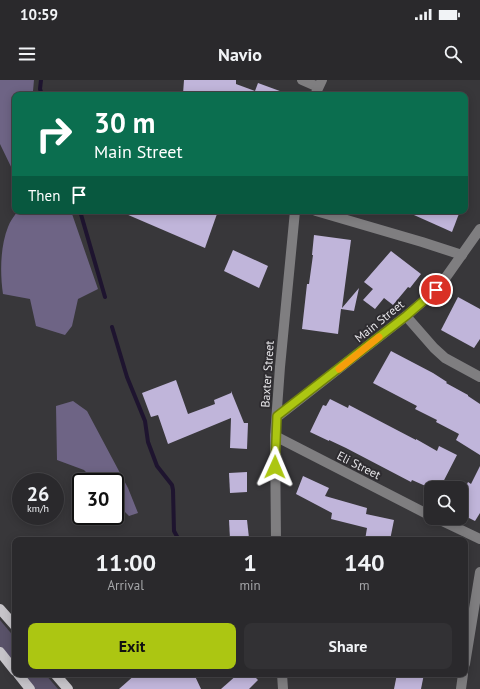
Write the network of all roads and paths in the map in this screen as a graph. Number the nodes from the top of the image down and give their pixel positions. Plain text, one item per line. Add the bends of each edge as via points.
1 (302, 80) edge
2 (318, 87) edge
3 (295, 214) edge
4 (326, 214) edge
5 (480, 229) edge
6 (462, 255) junction
7 (406, 316) junction
8 (480, 377) edge
9 (277, 416) junction
10 (275, 436) junction
11 (424, 511) edge
12 (451, 525) edge
13 (276, 537) edge
14 (480, 539) edge
15 (480, 572) edge
16 (0, 609) edge
17 (12, 623) edge
18 (468, 646) edge
19 (0, 652) edge
20 (12, 666) edge
21 (20, 677) edge
22 (58, 677) edge
23 (282, 677) edge
24 (463, 677) edge
25 (30, 689) edge
26 (68, 689) edge
27 (283, 689) edge
28 (461, 689) edge

1 - 2 street
3 - 9 street, Baxter Street
4 - 6 street
5 - 6 street, Main Street
6 - 7 street, Main Street via 436,290
7 - 8 street via 446,358
7 - 9 street, Main Street
9 - 10 street, Baxter Street
10 - 11 street, Eli Street
10 - 13 street, Baxter Street
12 - 14 street, Eli Street
15 - 18 street
16 - 17 main road
19 - 20 main road
21 - 25 main road
22 - 26 main road
23 - 27 street
24 - 28 street

